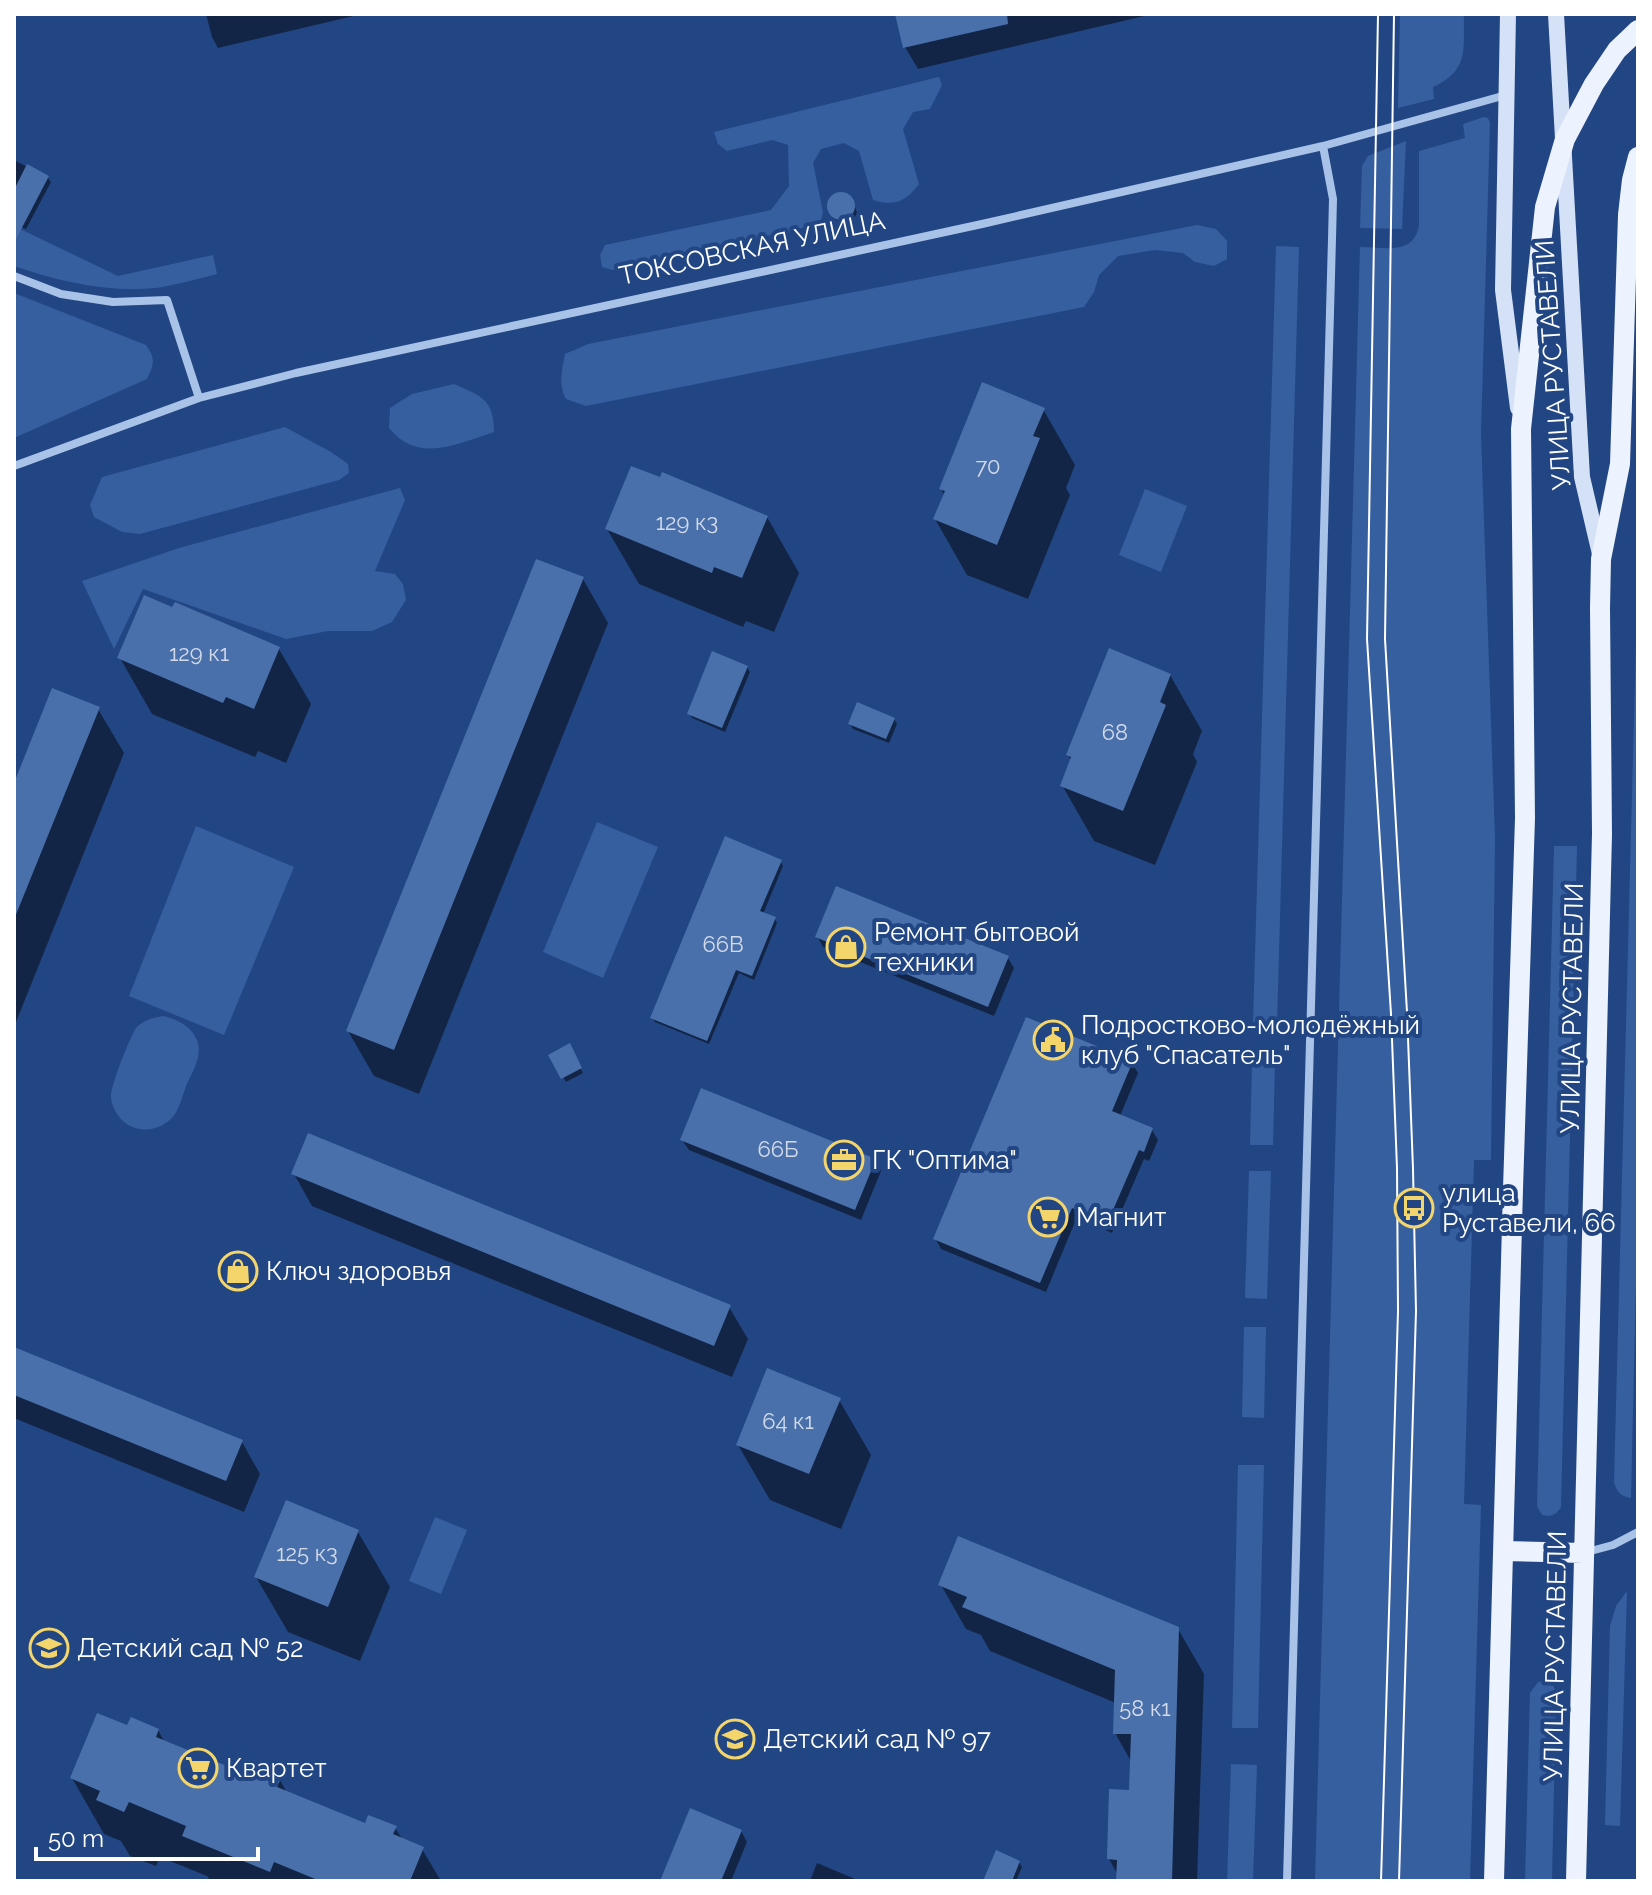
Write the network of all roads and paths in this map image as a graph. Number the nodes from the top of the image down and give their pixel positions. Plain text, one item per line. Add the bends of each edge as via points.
1 (1508, 14) edge
2 (1556, 14) edge
3 (1638, 30) edge
4 (1506, 95) junction
5 (1565, 139) junction
6 (1323, 146) junction
7 (1638, 157) edge
8 (14, 276) edge
9 (199, 398) junction
10 (1521, 429) junction
11 (14, 466) edge
12 (1601, 559) junction
13 (1638, 1532) edge
14 (1504, 1551) junction
15 (1583, 1553) junction
16 (1287, 1881) edge
17 (1494, 1881) edge
18 (1576, 1881) edge

1 - 4 main road, УЛИЦА РУСТАВЕЛИ
2 - 5 main road, УЛИЦА РУСТАВЕЛИ
3 - 5 main road via 1594,84
4 - 6 street, ТОКСОВСКАЯ УЛИЦА
4 - 10 main road, УЛИЦА РУСТАВЕЛИ via 1503,290
5 - 10 main road, УЛИЦА РУСТАВЕЛИ via 1545,207
5 - 12 main road, УЛИЦА РУСТАВЕЛИ via 1582,477
6 - 9 street, ТОКСОВСКАЯ УЛИЦА
6 - 16 street via 1333,199
7 - 12 main road via 1628,215 1620,464
8 - 9 street via 61,294 113,302 167,300
9 - 11 street, ТОКСОВСКАЯ УЛИЦА
10 - 14 main road, УЛИЦА РУСТАВЕЛИ via 1525,818
12 - 15 main road, УЛИЦА РУСТАВЕЛИ via 1602,834
13 - 15 street
14 - 15 main road
14 - 17 main road, УЛИЦА РУСТАВЕЛИ
15 - 18 main road, УЛИЦА РУСТАВЕЛИ

